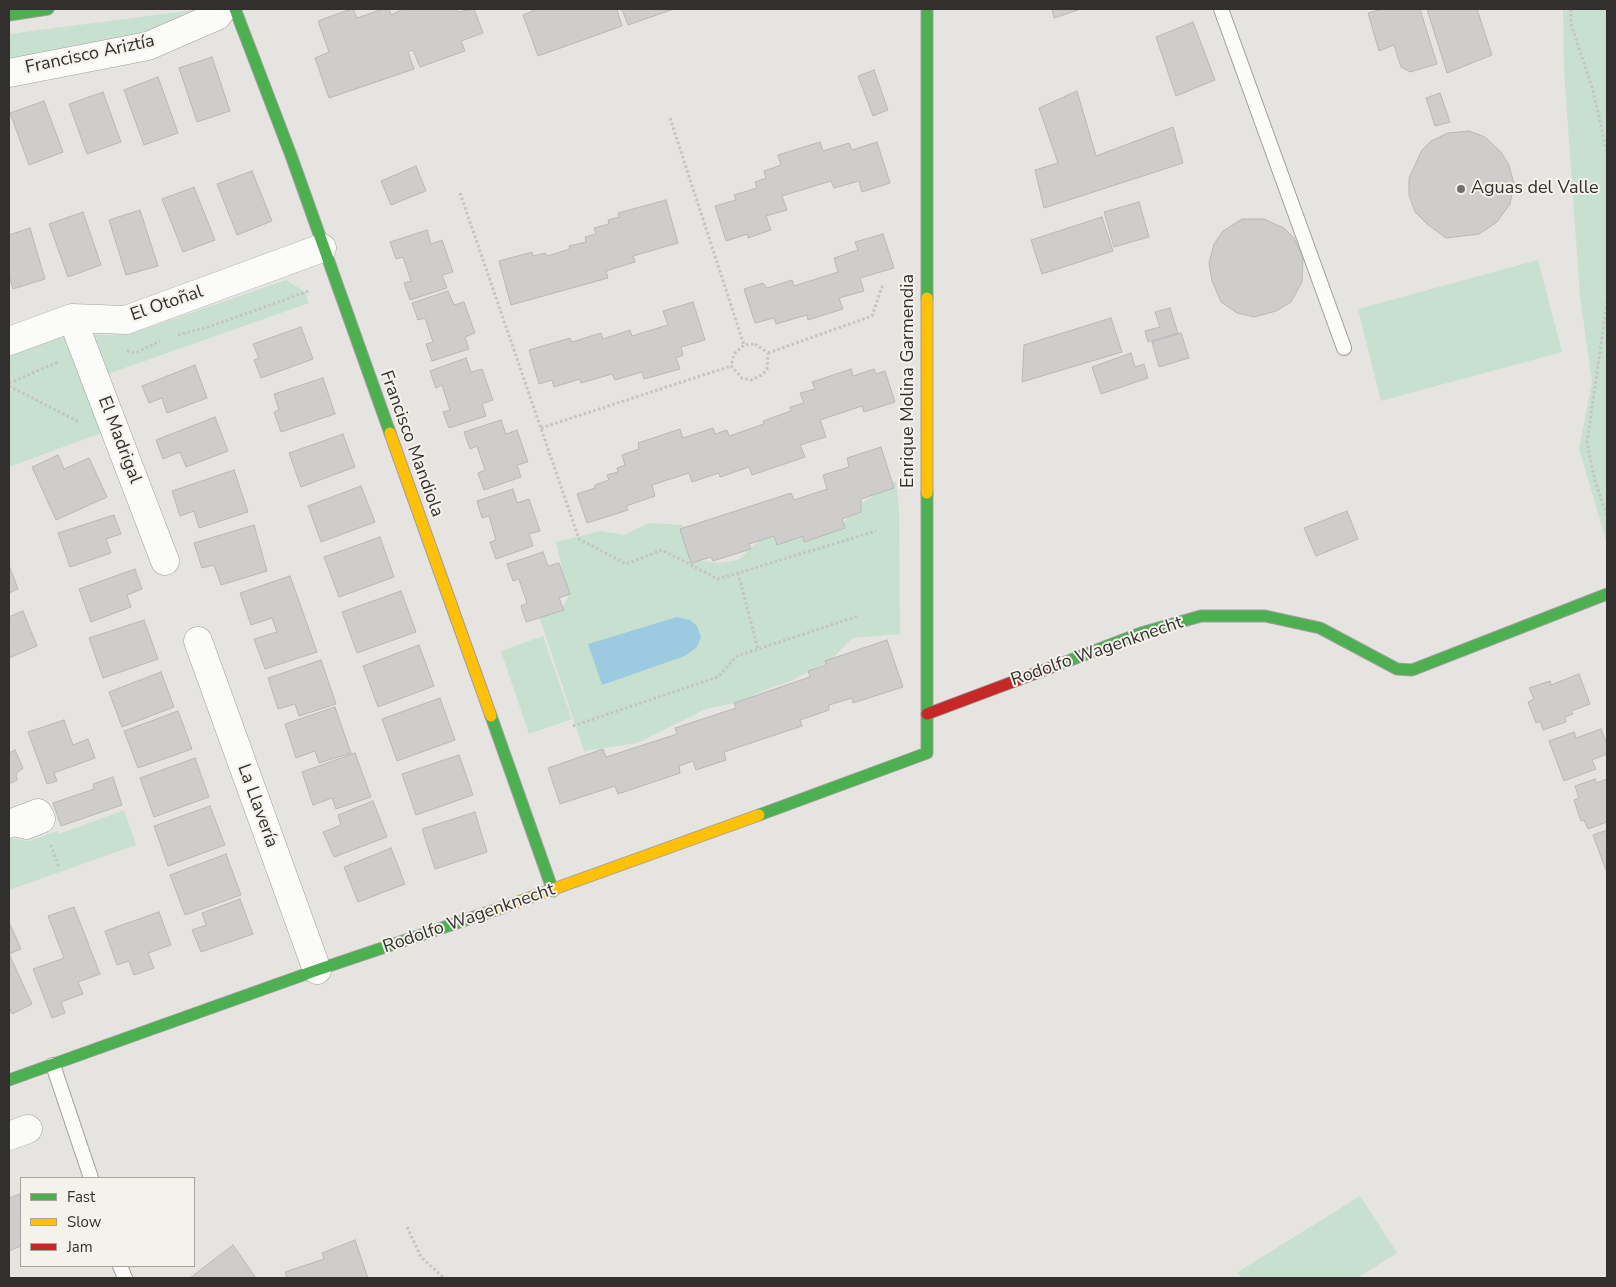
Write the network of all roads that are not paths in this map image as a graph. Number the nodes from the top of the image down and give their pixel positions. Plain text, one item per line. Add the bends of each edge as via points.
1 (48, 9) edge
2 (222, 9) edge
3 (235, 9) edge
4 (927, 9) edge
5 (1221, 9) edge
6 (9, 15) edge
7 (9, 73) edge
8 (322, 248) junction
9 (76, 328) junction
10 (9, 341) edge
11 (1344, 348) dead end
12 (165, 561) dead end
13 (1607, 594) edge
14 (198, 641) dead end
15 (927, 714) junction
16 (927, 753) joint
17 (552, 891) junction
18 (317, 970) junction
19 (53, 1065) junction
20 (9, 1080) edge
21 (91, 1177) edge

1 - 6 street
2 - 7 street, Francisco Ariztía via 217,16 148,46
3 - 8 street, Francisco Mandiola via 292,158
4 - 15 street, Enrique Molina Garmendia
5 - 11 lane
8 - 9 street, El Otoñal via 126,320
8 - 17 street, Francisco Mandiola
9 - 10 street, El Otoñal
9 - 12 street, El Madrigal
13 - 15 street, Rodolfo Wagenknecht via 1412,670 1397,669 1320,628 1265,616 1201,616 1140,633
14 - 18 street, La Llavería
15 - 16 street, Enrique Molina Garmendia
16 - 17 street, Rodolfo Wagenknecht
17 - 18 street, Rodolfo Wagenknecht
18 - 19 street, Rodolfo Wagenknecht
19 - 20 street, Rodolfo Wagenknecht
19 - 21 lane

